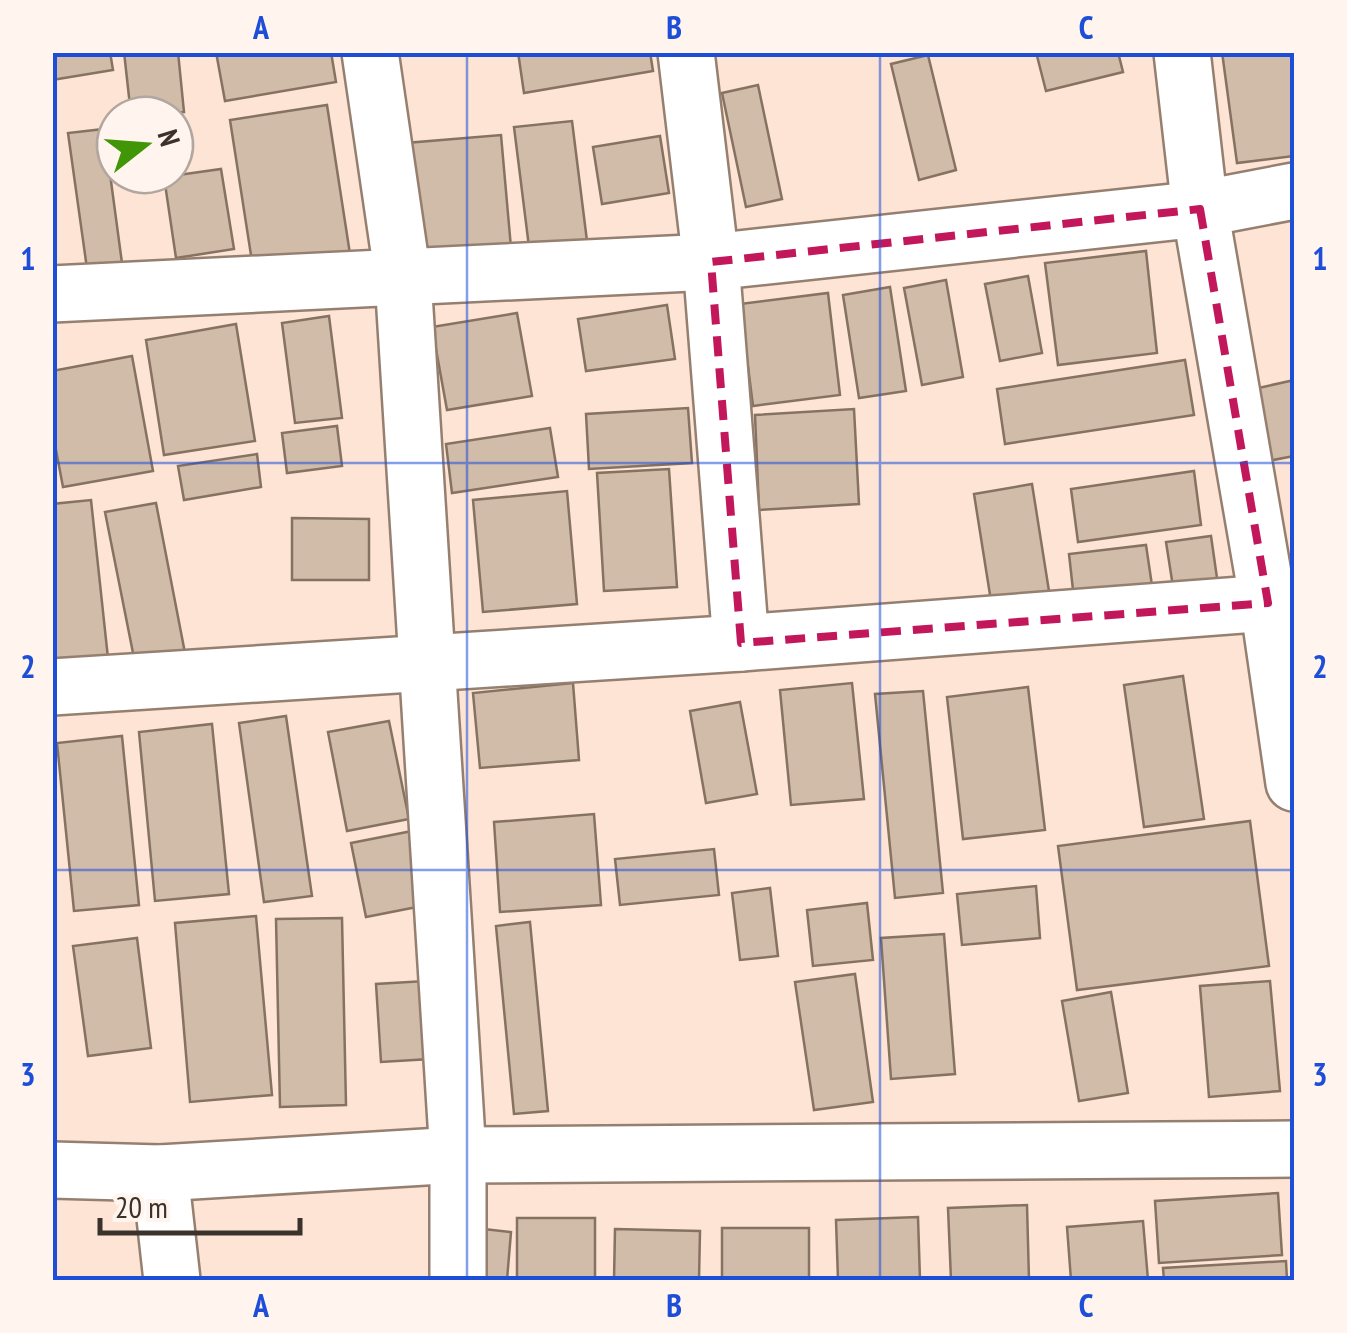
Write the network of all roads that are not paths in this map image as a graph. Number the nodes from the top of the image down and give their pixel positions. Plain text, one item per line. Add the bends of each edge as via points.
1 (370, 52) edge
2 (686, 52) edge
3 (1182, 52) edge
4 (1294, 191) edge
5 (1200, 209) junction
6 (712, 262) junction
7 (403, 278) junction
8 (52, 294) edge
9 (1268, 604) junction
10 (741, 643) junction
11 (428, 665) junction
12 (52, 688) edge
13 (1294, 783) edge
14 (1294, 1149) edge
15 (458, 1155) junction
16 (52, 1170) edge
17 (160, 1173) junction
18 (172, 1280) edge
19 (458, 1280) edge

1 - 7 street
2 - 6 street
3 - 5 street
4 - 5 street
5 - 6 street
5 - 9 street
6 - 7 street
6 - 10 street
7 - 8 street
7 - 11 street
9 - 10 street
9 - 13 street
10 - 11 street
11 - 12 street
11 - 15 street
14 - 15 street
15 - 17 street
15 - 19 street
16 - 17 street
17 - 18 street

